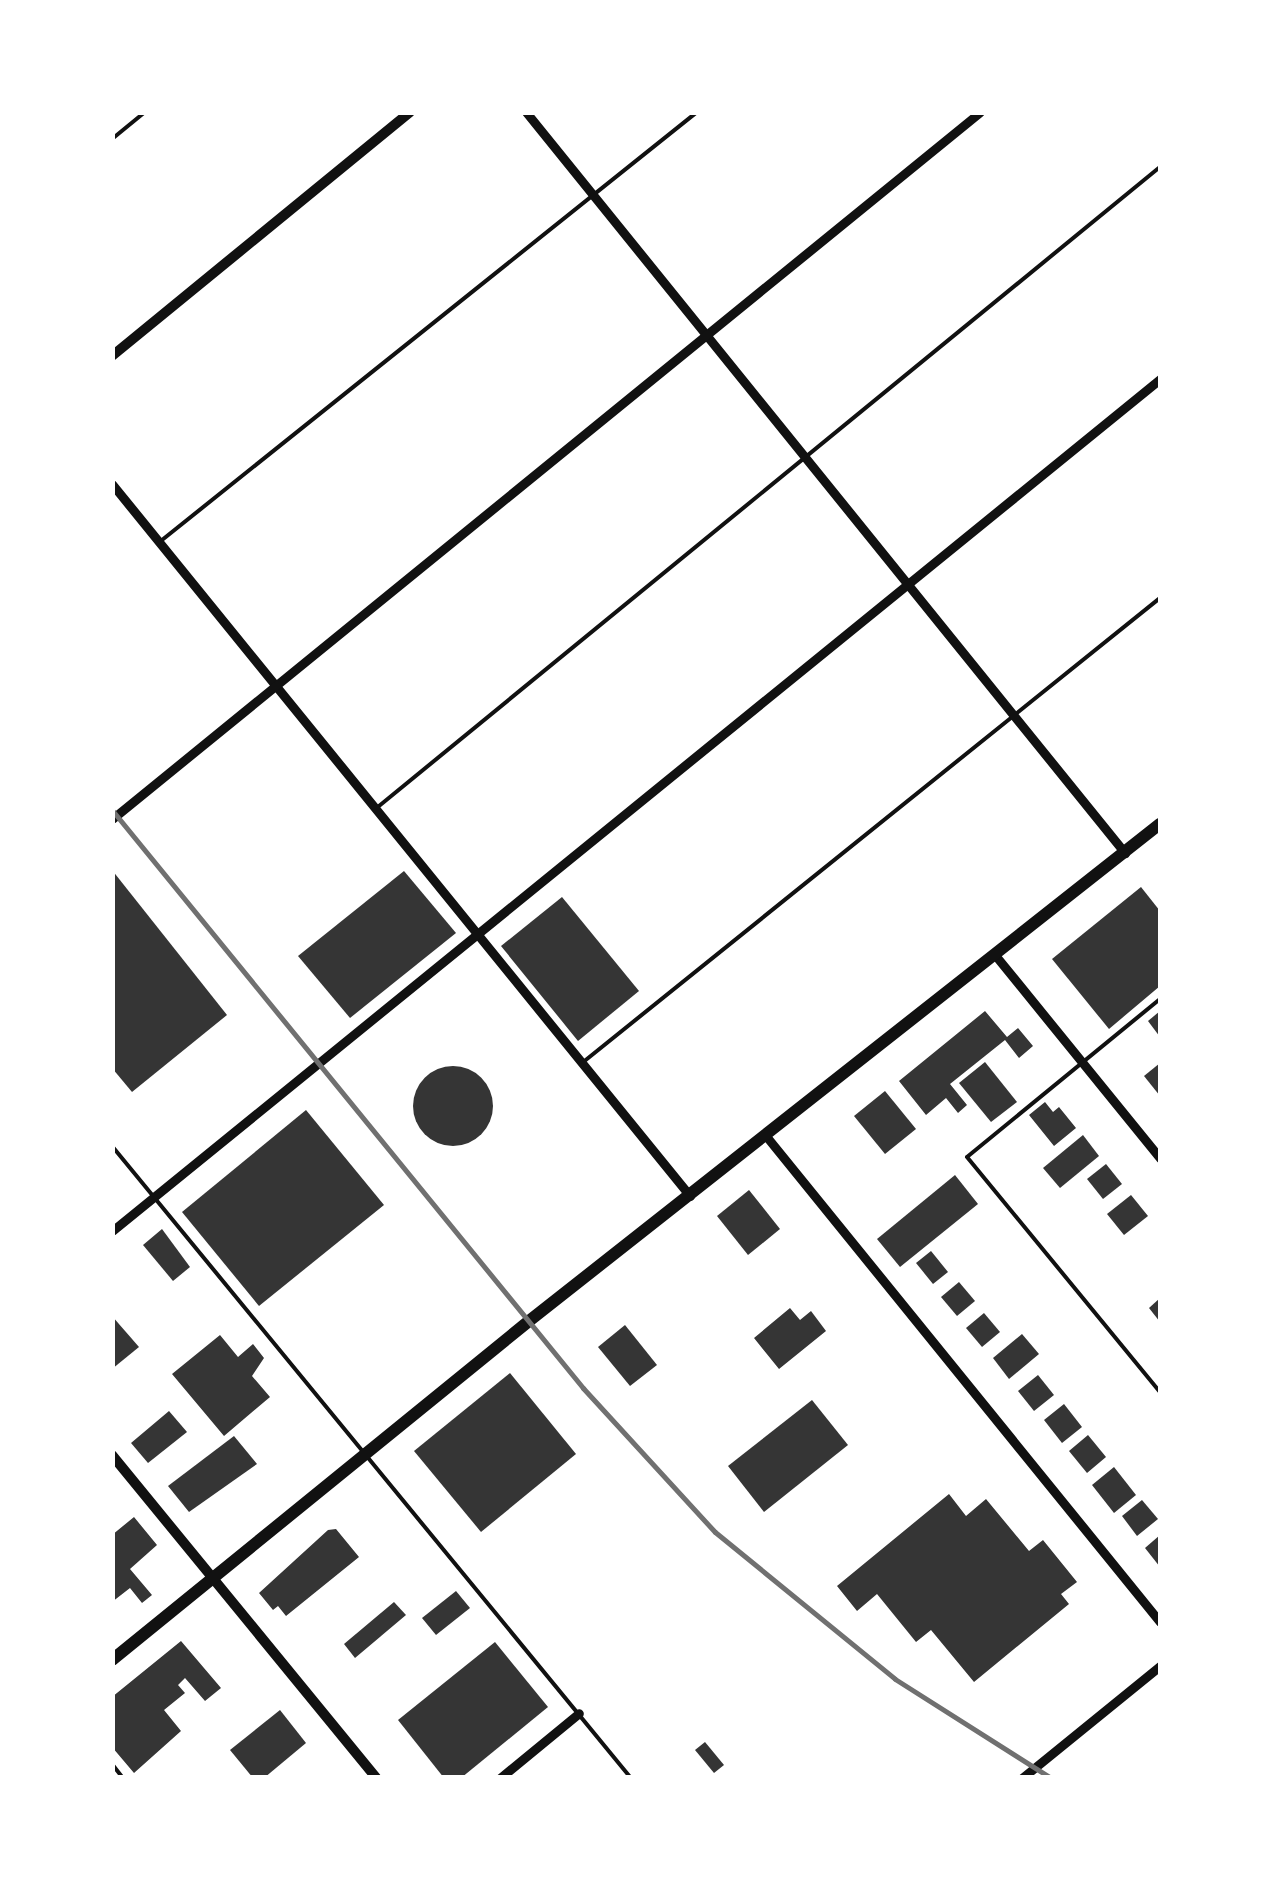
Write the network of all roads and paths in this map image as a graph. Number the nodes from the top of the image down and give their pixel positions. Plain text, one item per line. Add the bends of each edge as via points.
1 (145, 112) edge
2 (410, 112) edge
3 (526, 112) edge
4 (698, 112) edge
5 (980, 112) edge
6 (112, 139) edge
7 (1160, 167) edge
8 (594, 197) junction
9 (708, 336) junction
10 (112, 356) edge
11 (1160, 380) edge
12 (804, 456) junction
13 (112, 484) edge
14 (159, 542) junction
15 (906, 583) junction
16 (1160, 598) edge
17 (276, 687) junction
18 (1015, 717) junction
19 (375, 809) junction
20 (112, 819) edge
21 (1160, 824) edge
22 (1124, 853) junction
23 (478, 935) junction
24 (995, 955) junction
25 (1160, 999) edge
26 (1082, 1062) junction
27 (582, 1063) junction
28 (766, 1136) junction
29 (112, 1146) edge
30 (1160, 1158) edge
31 (690, 1196) junction
32 (154, 1197) junction
33 (112, 1231) edge
34 (1160, 1392) edge
35 (365, 1454) junction
36 (112, 1455) edge
37 (213, 1578) junction
38 (1160, 1622) edge
39 (112, 1660) edge
40 (1160, 1666) edge
41 (580, 1713) junction
42 (112, 1764) edge
43 (123, 1778) edge
44 (376, 1778) edge
45 (500, 1778) edge
46 (631, 1778) edge
47 (1022, 1778) edge

1 - 6 lane
2 - 10 street
3 - 8 street
4 - 8 lane
5 - 9 street
7 - 12 lane
8 - 9 street
8 - 14 lane
9 - 12 street
9 - 17 street
11 - 15 street
12 - 15 street
12 - 19 lane
13 - 14 street
14 - 17 street
15 - 18 street
15 - 23 street
16 - 18 lane
17 - 19 street
17 - 20 street
18 - 22 street
18 - 27 lane
19 - 23 street
21 - 22 main road
22 - 24 main road
23 - 27 street
23 - 32 street
24 - 26 street
24 - 28 main road
25 - 26 lane
26 - 30 street
26 - 34 lane via 967,1157
27 - 31 street
28 - 31 main road
28 - 38 street
29 - 32 lane
31 - 35 main road
32 - 33 street
32 - 35 lane
35 - 37 main road
35 - 41 lane
36 - 37 street
37 - 39 main road
37 - 44 street
40 - 47 street
41 - 45 street
41 - 46 lane
42 - 43 lane

